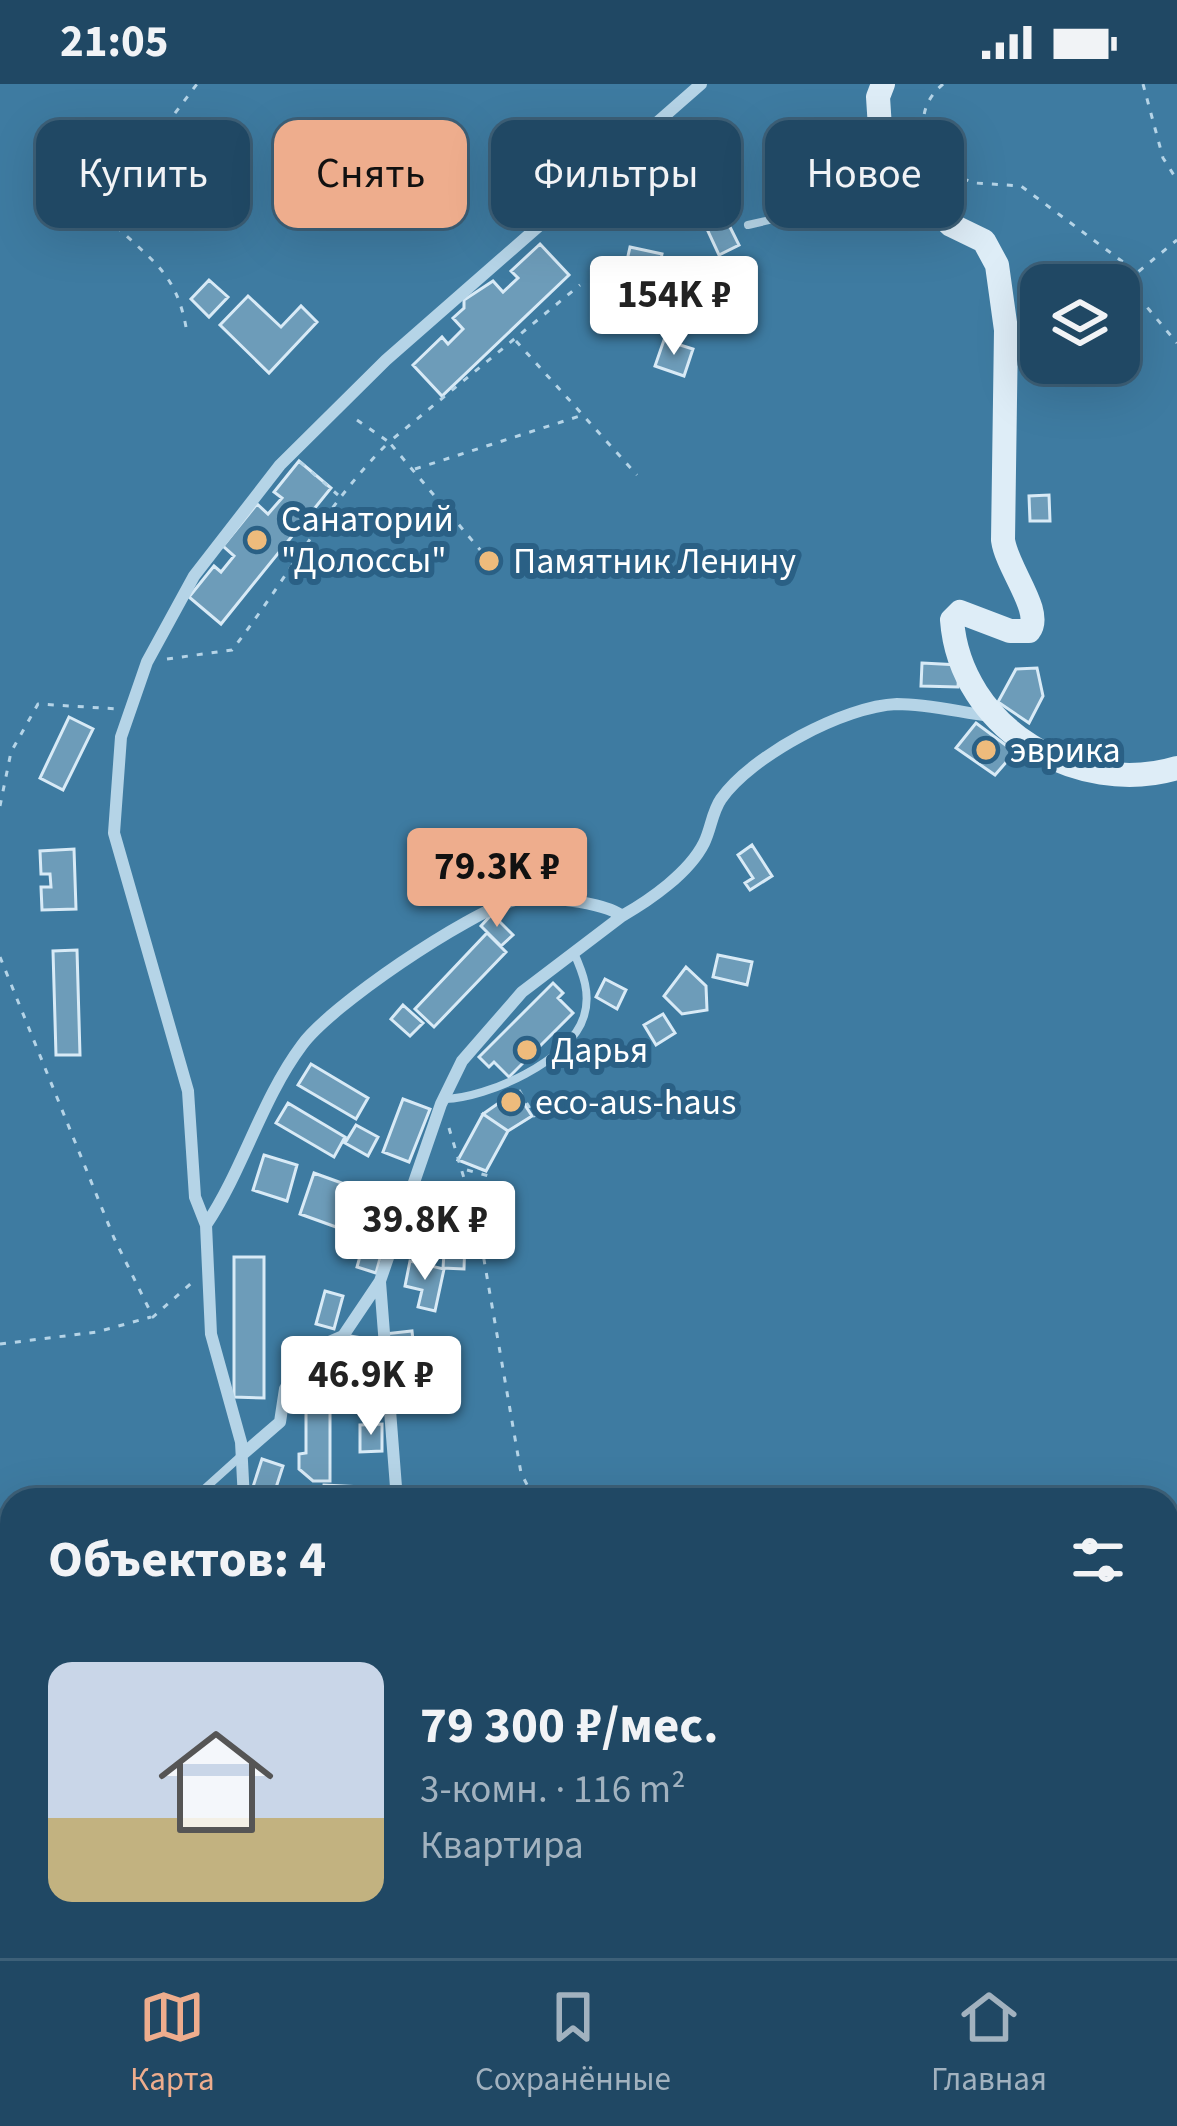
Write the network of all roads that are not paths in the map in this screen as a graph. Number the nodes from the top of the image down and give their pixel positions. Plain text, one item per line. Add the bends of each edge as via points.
1 (701, 84) edge
2 (883, 84) edge
3 (879, 120) edge
4 (765, 220) edge
5 (748, 224) dead end
6 (958, 228) edge
7 (990, 716) junction
8 (1177, 769) edge
9 (622, 916) junction
10 (574, 953) junction
11 (443, 1101) junction
12 (206, 1225) junction
13 (380, 1281) junction
14 (243, 1454) junction
15 (205, 1488) edge
16 (244, 1488) edge
17 (396, 1488) edge

1 - 12 street via 386,360 291,454 194,576 148,662 113,786 114,833 188,1090 195,1197
2 - 3 street
4 - 5 lane
6 - 7 street via 984,242 1003,284 1003,540 1010,572 1036,614 1034,627 1021,632 972,612 952,620
7 - 8 street via 1041,751 1108,778
7 - 9 street via 870,707 796,740 743,773 718,803 703,847 650,901
9 - 10 street
9 - 12 street via 608,905 518,899 459,926 331,1012 297,1051 236,1181
10 - 11 street via 488,1028
10 - 11 lane via 586,979 584,1018 515,1084
11 - 13 street
12 - 14 street via 212,1334
13 - 14 street via 344,1336 306,1352 285,1389 280,1422
13 - 17 street
14 - 15 lane
14 - 16 street

